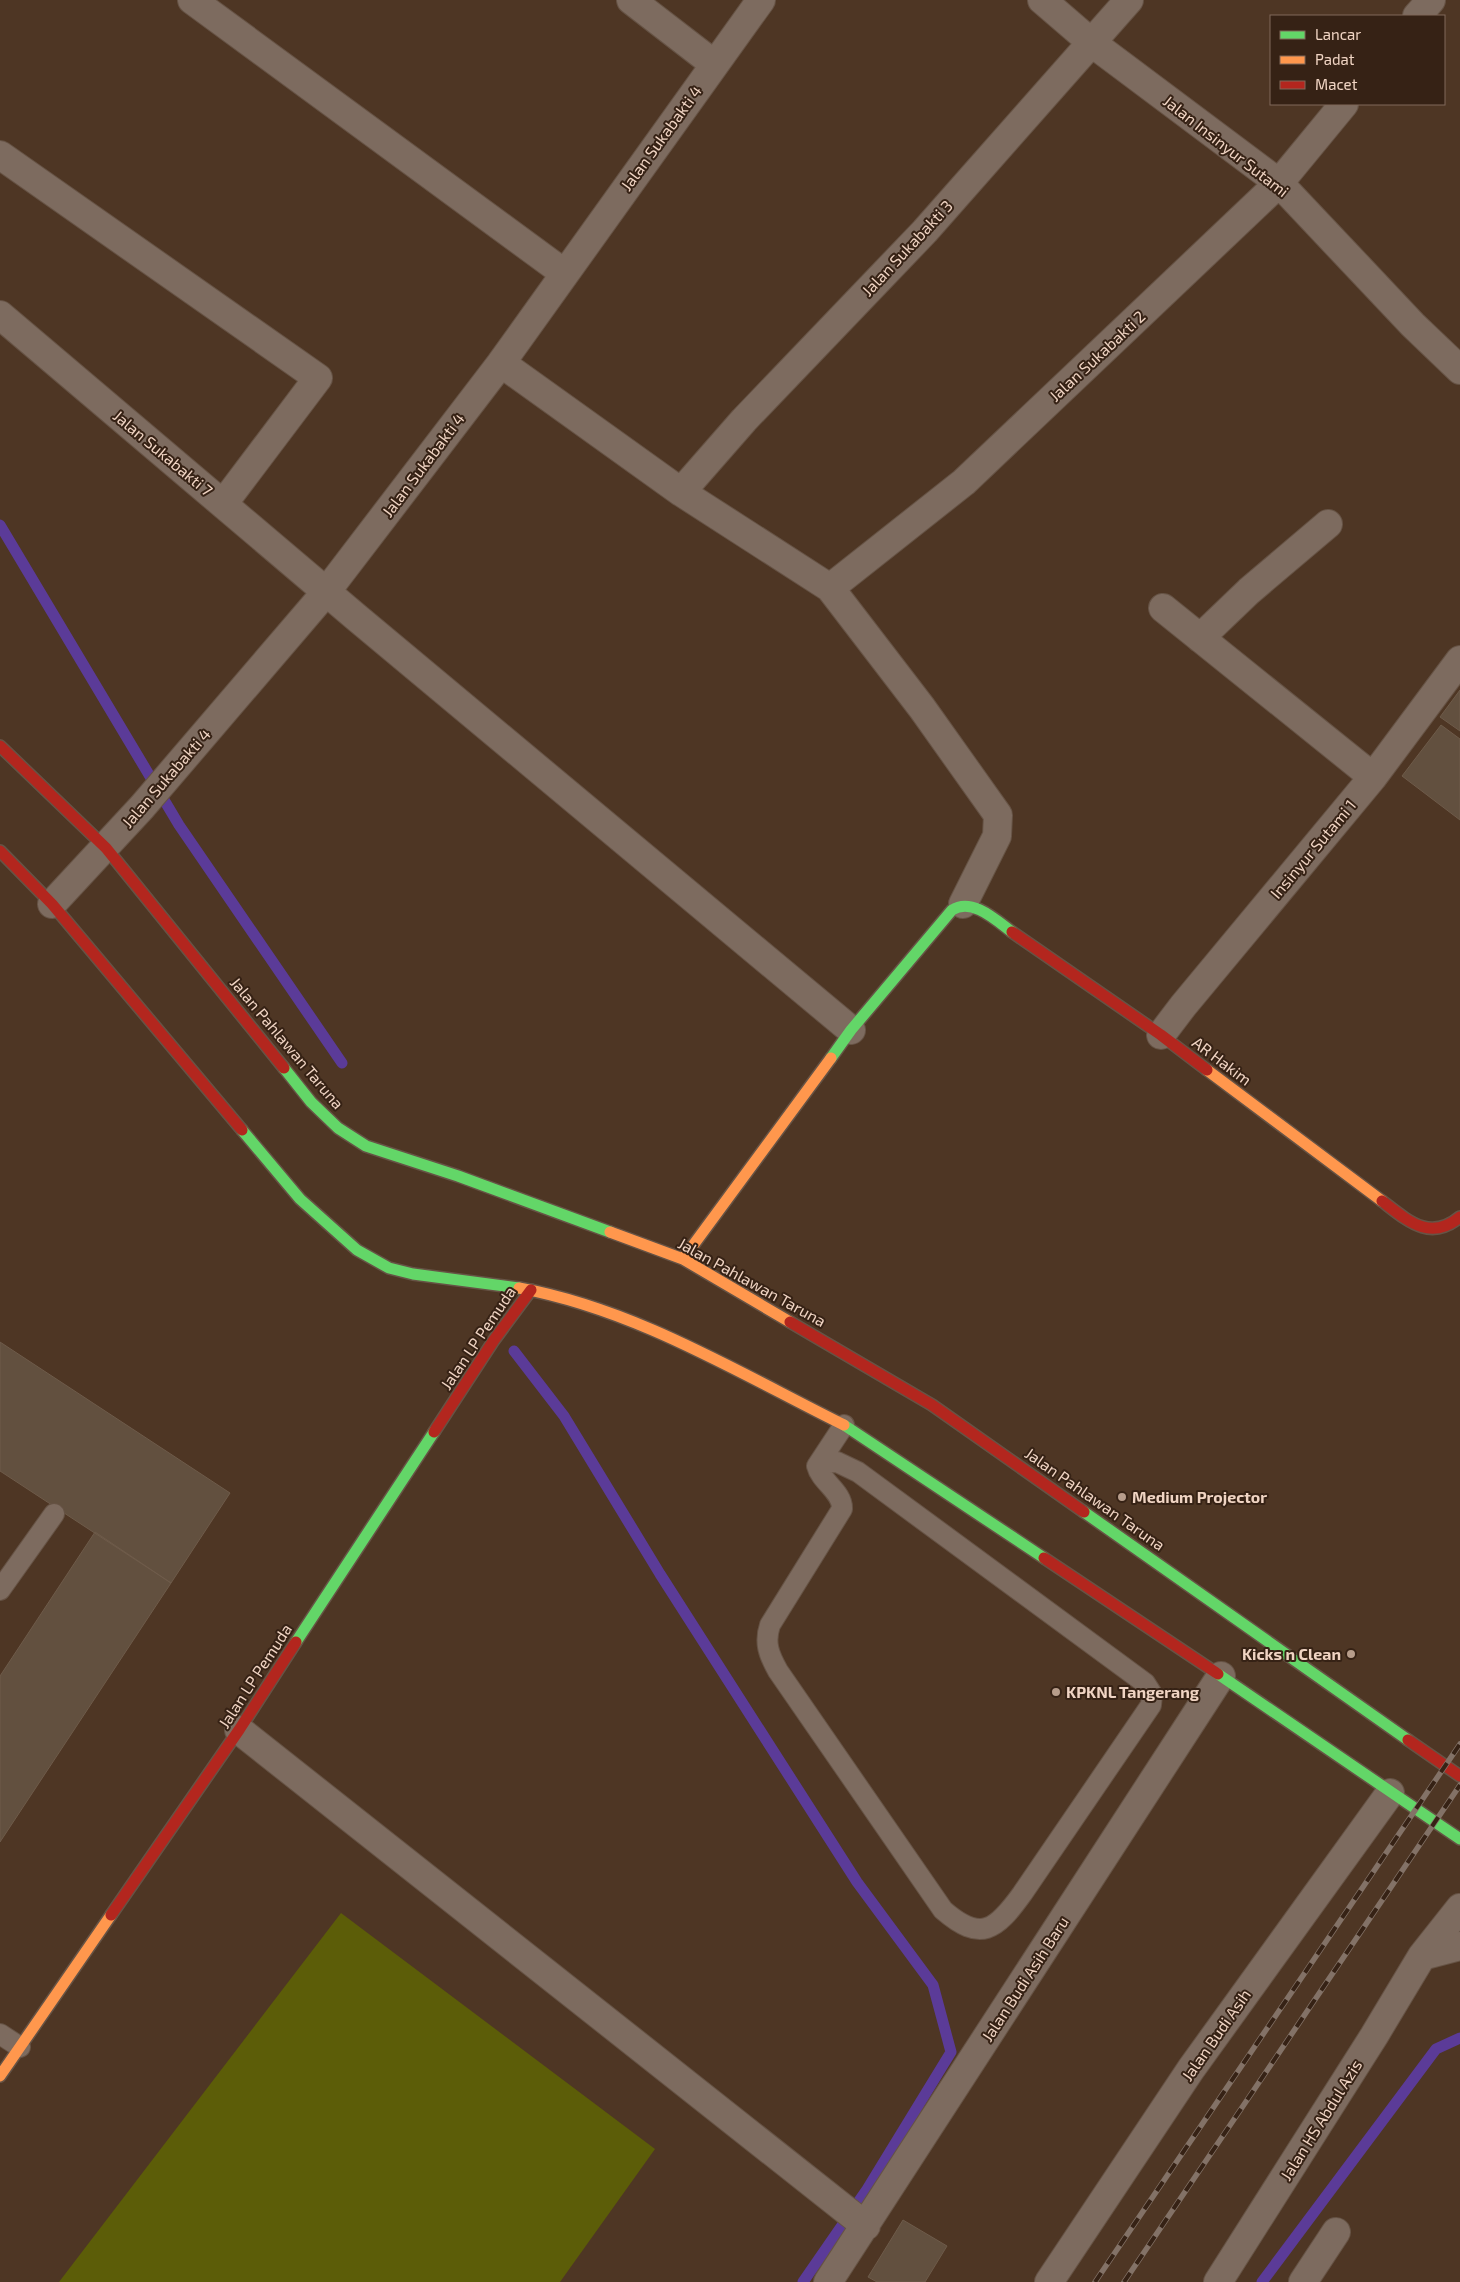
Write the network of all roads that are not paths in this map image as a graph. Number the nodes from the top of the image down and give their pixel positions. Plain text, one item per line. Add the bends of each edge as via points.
1 (192, 0) edge
2 (631, 0) edge
3 (761, 0) edge
4 (1042, 0) edge
5 (1129, 0) edge
6 (1431, 0) edge
7 (1419, 15) edge
8 (1092, 43) junction
9 (714, 64) junction
10 (1343, 105) edge
11 (0, 155) edge
12 (1279, 183) junction
13 (564, 273) junction
14 (0, 315) edge
15 (501, 363) junction
16 (1460, 370) edge
17 (681, 492) junction
18 (223, 504) junction
19 (1328, 524) dead end
20 (830, 588) junction
21 (326, 592) junction
22 (1163, 608) dead end
23 (1200, 638) junction
24 (1460, 660) edge
25 (0, 746) edge
26 (1373, 777) junction
27 (106, 848) junction
28 (0, 850) edge
29 (52, 904) junction
30 (963, 904) junction
31 (851, 1030) junction
32 (1161, 1036) junction
33 (1460, 1217) edge
34 (683, 1259) junction
35 (531, 1290) junction
36 (844, 1425) junction
37 (820, 1463) junction
38 (54, 1514) dead end
39 (0, 1590) edge
40 (1221, 1676) junction
41 (239, 1730) junction
42 (1460, 1776) edge
43 (1390, 1792) junction
44 (1460, 1839) edge
45 (1460, 1908) edge
46 (1460, 1946) edge
47 (1422, 1956) junction
48 (0, 2034) edge
49 (20, 2047) junction
50 (0, 2076) edge
51 (862, 2222) junction
52 (1336, 2232) dead end
53 (828, 2282) edge
54 (1049, 2282) edge
55 (1218, 2282) edge
56 (1303, 2282) edge

1 - 13 street
2 - 9 street
3 - 9 street, Jalan Sukabakti 4
4 - 8 street, Jalan Insinyur Sutami
5 - 8 street, Jalan Sukabakti 3
6 - 7 street
8 - 12 street, Jalan Insinyur Sutami
8 - 17 street, Jalan Sukabakti 3 via 925,231 744,420
9 - 13 street, Jalan Sukabakti 4
10 - 12 street, Jalan Sukabakti 2
11 - 18 street via 318,378
12 - 16 street, Jalan Insinyur Sutami
12 - 20 street, Jalan Sukabakti 2 via 964,482
13 - 15 street, Jalan Sukabakti 4
14 - 18 street, Jalan Sukabakti 7
15 - 17 street
15 - 21 street, Jalan Sukabakti 4
17 - 20 street
18 - 21 street, Jalan Sukabakti 7
19 - 23 street via 1249,591
20 - 30 street via 922,708 998,816 997,836
21 - 27 street, Jalan Sukabakti 4
21 - 31 street, Jalan Sukabakti 7
22 - 23 street
23 - 26 street
24 - 26 street, Insinyur Sutami 1
25 - 27 main road, Jalan Pahlawan Taruna
26 - 32 street, Insinyur Sutami 1 via 1182,1006
27 - 29 street, Jalan Sukabakti 4
27 - 34 main road, Jalan Pahlawan Taruna via 312,1102 338,1128 366,1146 458,1176
28 - 29 main road
29 - 35 main road via 300,1199 335,1231 371,1260 389,1268
30 - 31 main road via 947,914
30 - 32 main road, AR Hakim via 985,913
31 - 34 main road
32 - 33 main road, AR Hakim via 1402,1216 1433,1231 1450,1227
34 - 42 main road, Jalan Pahlawan Taruna via 932,1404
35 - 36 main road via 557,1295 640,1323
35 - 41 main road, Jalan LP Pemuda
36 - 37 lane
36 - 40 main road
37 - 37 lane via 817,1466 820,1474 840,1498 842,1509 770,1625 766,1637 768,1652 943,1910 973,1929 989,1928 1006,1915 1022,1894 1151,1705 1152,1694 1145,1683 858,1472 837,1462
38 - 39 lane
40 - 43 main road
40 - 51 street, Jalan Budi Asih Baru
41 - 49 main road, Jalan LP Pemuda
41 - 51 street
43 - 44 main road
43 - 54 street, Jalan Budi Asih via 1192,2070
45 - 47 street, Jalan HS Abdul Azis
46 - 47 street
47 - 55 street, Jalan HS Abdul Azis
48 - 49 lane
49 - 50 main road, Jalan LP Pemuda
51 - 53 street, Jalan Budi Asih Baru
52 - 56 street

